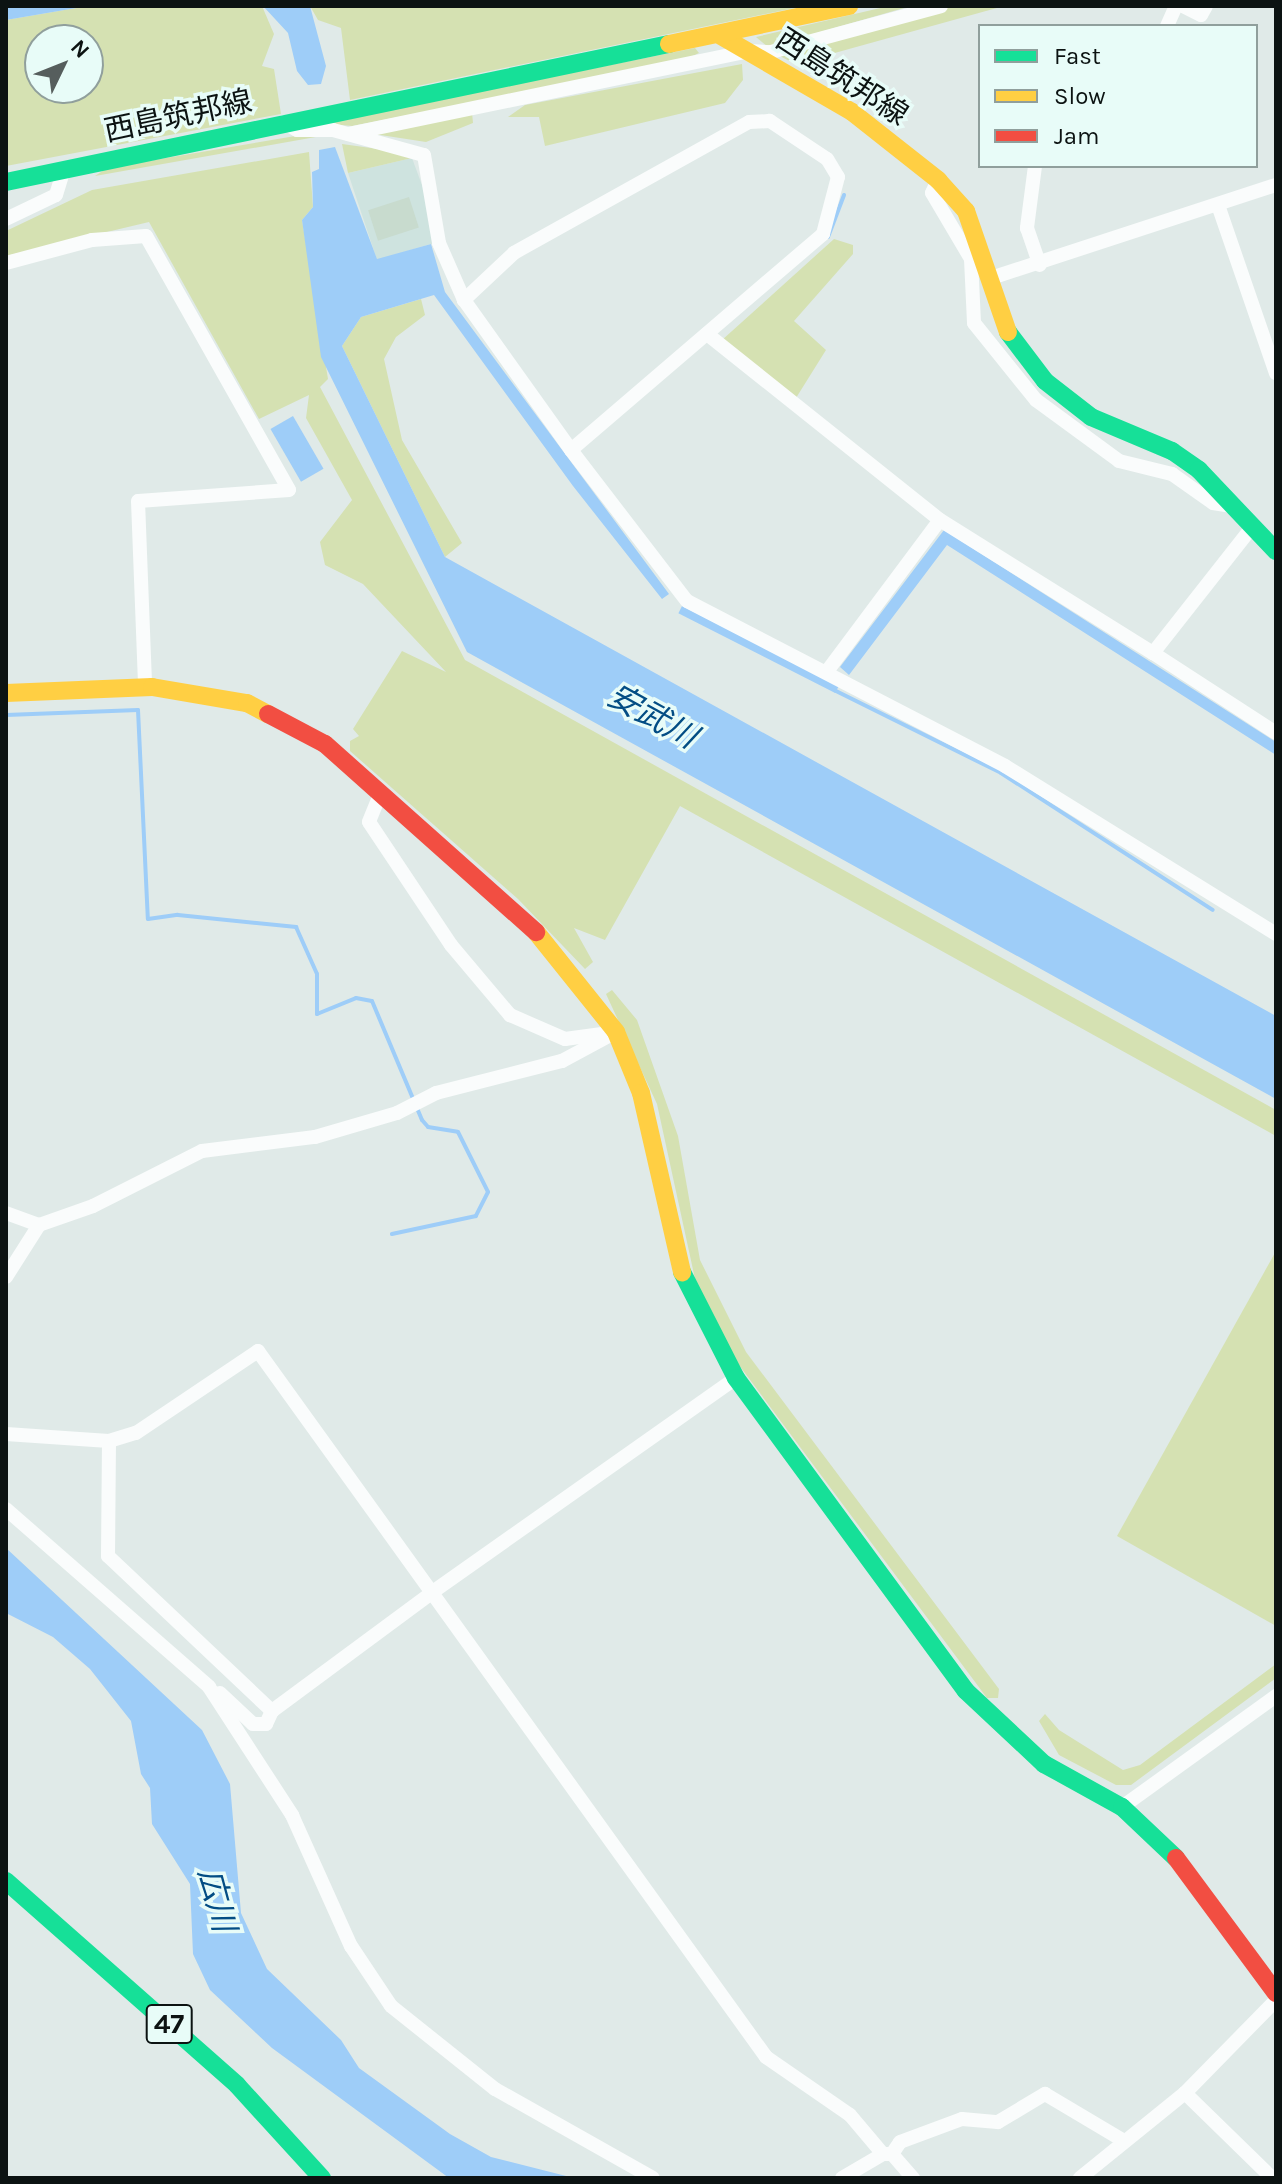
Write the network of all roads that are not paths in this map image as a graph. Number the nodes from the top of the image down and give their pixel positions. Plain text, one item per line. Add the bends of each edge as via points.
1 (849, 6) edge
2 (941, 6) edge
3 (1183, 6) edge
4 (1206, 6) edge
5 (721, 36) junction
6 (749, 51) junction
7 (283, 121) junction
8 (348, 134) junction
9 (1035, 168) edge
10 (64, 169) junction
11 (938, 180) junction
12 (6, 182) edge
13 (1276, 185) edge
14 (1218, 205) junction
15 (6, 219) edge
16 (6, 263) edge
17 (1040, 265) junction
18 (991, 278) junction
19 (464, 300) junction
20 (707, 334) junction
21 (1276, 373) edge
22 (571, 450) junction
23 (1232, 506) junction
24 (940, 520) junction
25 (1267, 538) edge
26 (1153, 653) junction
27 (828, 670) junction
28 (145, 687) junction
29 (6, 693) edge
30 (1276, 733) edge
31 (381, 792) junction
32 (1276, 934) edge
33 (616, 1032) junction
34 (6, 1213) edge
35 (39, 1225) junction
36 (6, 1277) edge
37 (736, 1378) junction
38 (6, 1434) edge
39 (109, 1441) junction
40 (6, 1509) edge
41 (434, 1591) junction
42 (209, 1687) junction
43 (1276, 1696) edge
44 (272, 1711) junction
45 (1122, 1807) junction
46 (6, 1881) edge
47 (1276, 1993) edge
48 (1276, 2000) edge
49 (1185, 2093) junction
50 (1124, 2141) junction
51 (887, 2154) junction
52 (322, 2178) edge
53 (653, 2178) edge
54 (842, 2178) edge
55 (913, 2178) edge
56 (1080, 2178) edge
57 (1272, 2178) edge

1 - 5 main road
2 - 6 street via 771,52
3 - 4 street via 1201,15
5 - 6 main road, 西島筑邦線
5 - 7 main road, 西島筑邦線
6 - 8 street
6 - 11 main road, 西島筑邦線 via 852,112
7 - 8 street via 297,130
7 - 10 main road, 西島筑邦線
8 - 19 street via 424,155 439,243
9 - 17 street via 1027,228
10 - 12 main road, 西島筑邦線
10 - 15 street via 56,195
11 - 18 main road, 西島筑邦線 via 966,211
11 - 23 street via 932,193 971,259 974,323 1026,390 1085,441 1119,461 1172,474 1213,503
13 - 14 street
14 - 17 street
14 - 21 street
16 - 28 street via 92,240 146,236 289,490 138,501
17 - 18 street
18 - 23 main road, 西島筑邦線 via 1003,326 1053,388 1091,417 1172,451
19 - 20 street via 514,253 749,122 770,121 835,167 830,225
19 - 22 street
20 - 22 street
20 - 24 street
22 - 27 street via 679,595
23 - 25 main road, 西島筑邦線
24 - 26 street
24 - 27 street
25 - 26 street
26 - 30 street
27 - 32 street via 1005,766
28 - 29 main road
28 - 31 main road via 247,703 312,735
31 - 33 main road via 542,938
31 - 33 street via 369,822 451,945 510,1015 565,1039
33 - 35 street via 562,1061 436,1093 397,1113 315,1137 202,1151 93,1206
33 - 37 main road via 641,1093 685,1287
34 - 35 street
35 - 36 street
37 - 41 street
37 - 45 main road via 966,1691 1044,1764
38 - 39 street
39 - 41 street via 147,1428 258,1351
39 - 44 street via 108,1556
40 - 42 street
41 - 44 street
41 - 51 street via 766,2057 850,2115
42 - 44 street via 253,1724 266,1724
42 - 53 street via 292,1815 351,1946 391,2006 495,2089
43 - 45 street
45 - 47 main road via 1159,1838 1213,1902
46 - 52 main road, 47 via 237,2085
48 - 49 street
49 - 50 street
49 - 57 street
50 - 51 street via 1045,2094 998,2122 962,2119 900,2142
50 - 56 street
51 - 54 street
51 - 55 street

